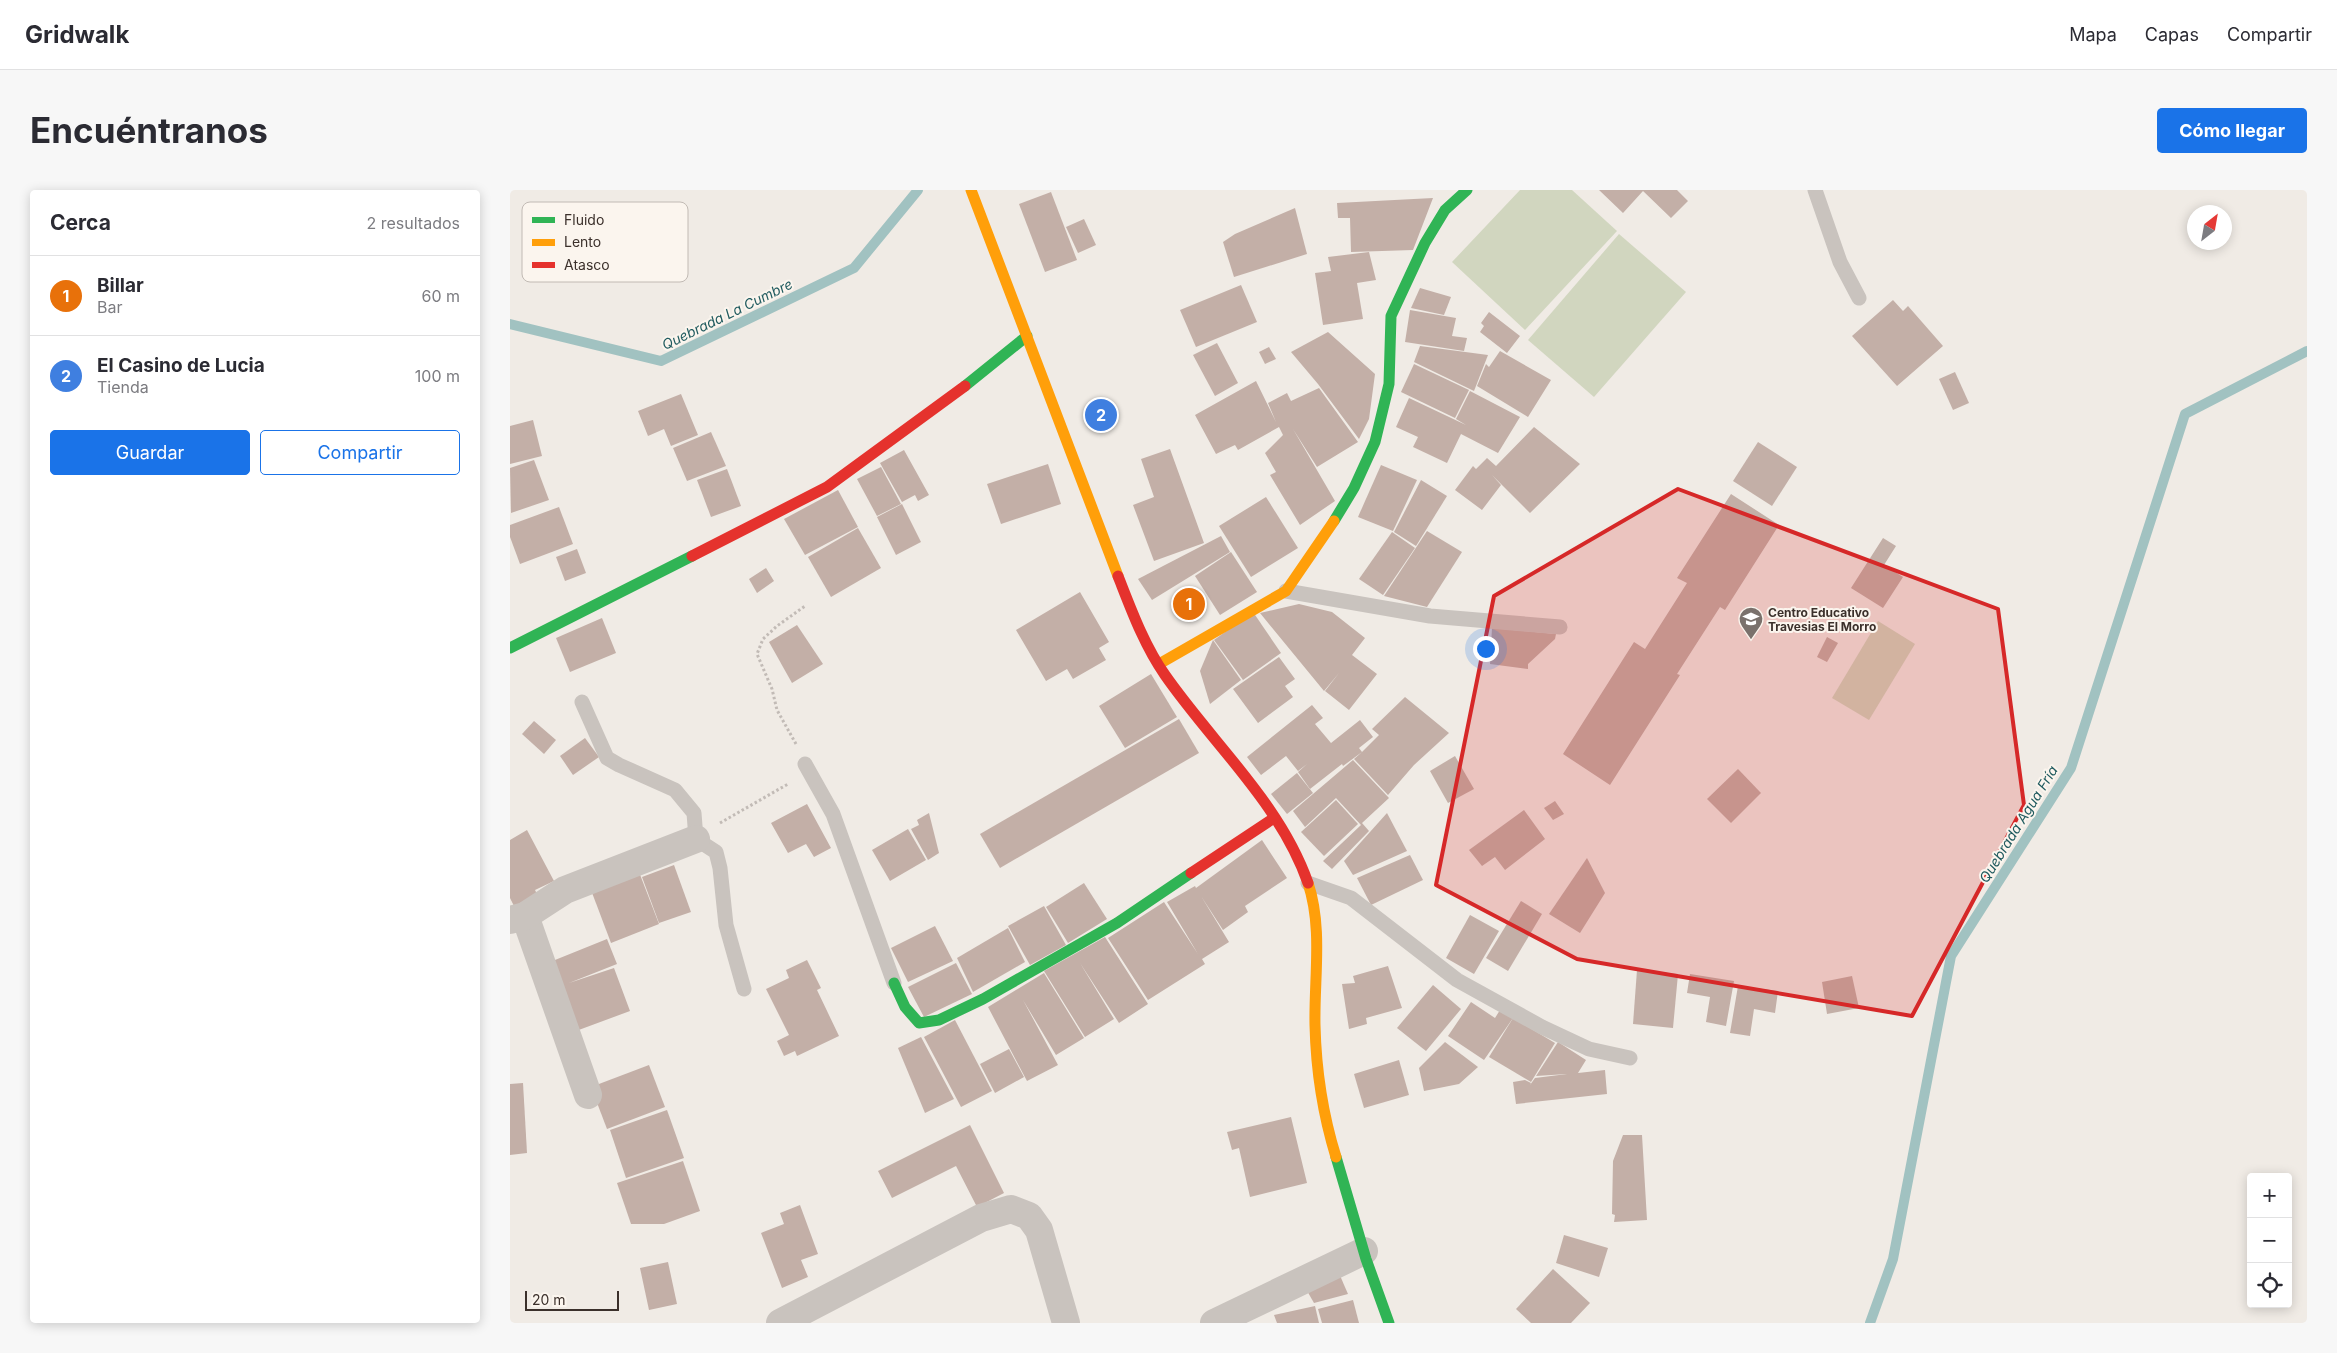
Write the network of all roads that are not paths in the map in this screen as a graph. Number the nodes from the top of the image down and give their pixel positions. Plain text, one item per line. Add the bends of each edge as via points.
1 (971, 190) edge
2 (1467, 190) edge
3 (1815, 190) edge
4 (1859, 298) dead end
5 (1027, 336) junction
6 (1286, 591) junction
7 (1560, 627) dead end
8 (510, 648) edge
9 (1158, 664) junction
10 (582, 702) dead end
11 (805, 764) road end
12 (1274, 818) junction
13 (696, 838) junction
14 (1308, 882) junction
15 (518, 918) edge
16 (894, 983) joint
17 (744, 989) dead end
18 (1630, 1058) dead end
19 (588, 1095) dead end
20 (1364, 1251) junction
21 (780, 1323) edge
22 (1066, 1323) edge
23 (1214, 1323) edge
24 (1389, 1323) edge

1 - 5 street
2 - 6 street via 1445,210 1425,243 1391,316 1389,384 1375,442 1354,488
3 - 4 lane via 1840,262
5 - 8 street via 990,367 827,486
5 - 9 street via 1136,622
6 - 7 lane via 1430,616
6 - 9 street
9 - 12 street
10 - 13 lane via 607,758 618,766 675,790 694,813
11 - 16 lane via 833,814
12 - 14 street via 1298,856
12 - 16 street via 1117,923 984,999 939,1020 919,1023 905,1007
13 - 15 street via 565,890
13 - 17 lane via 716,852 726,925
14 - 18 lane via 1352,898 1457,980 1542,1027 1589,1049
14 - 20 street via 1316,921 1315,1026 1319,1076 1331,1140
15 - 19 street
20 - 23 street
20 - 24 street
21 - 22 street via 981,1218 1011,1209 1029,1216 1039,1230

